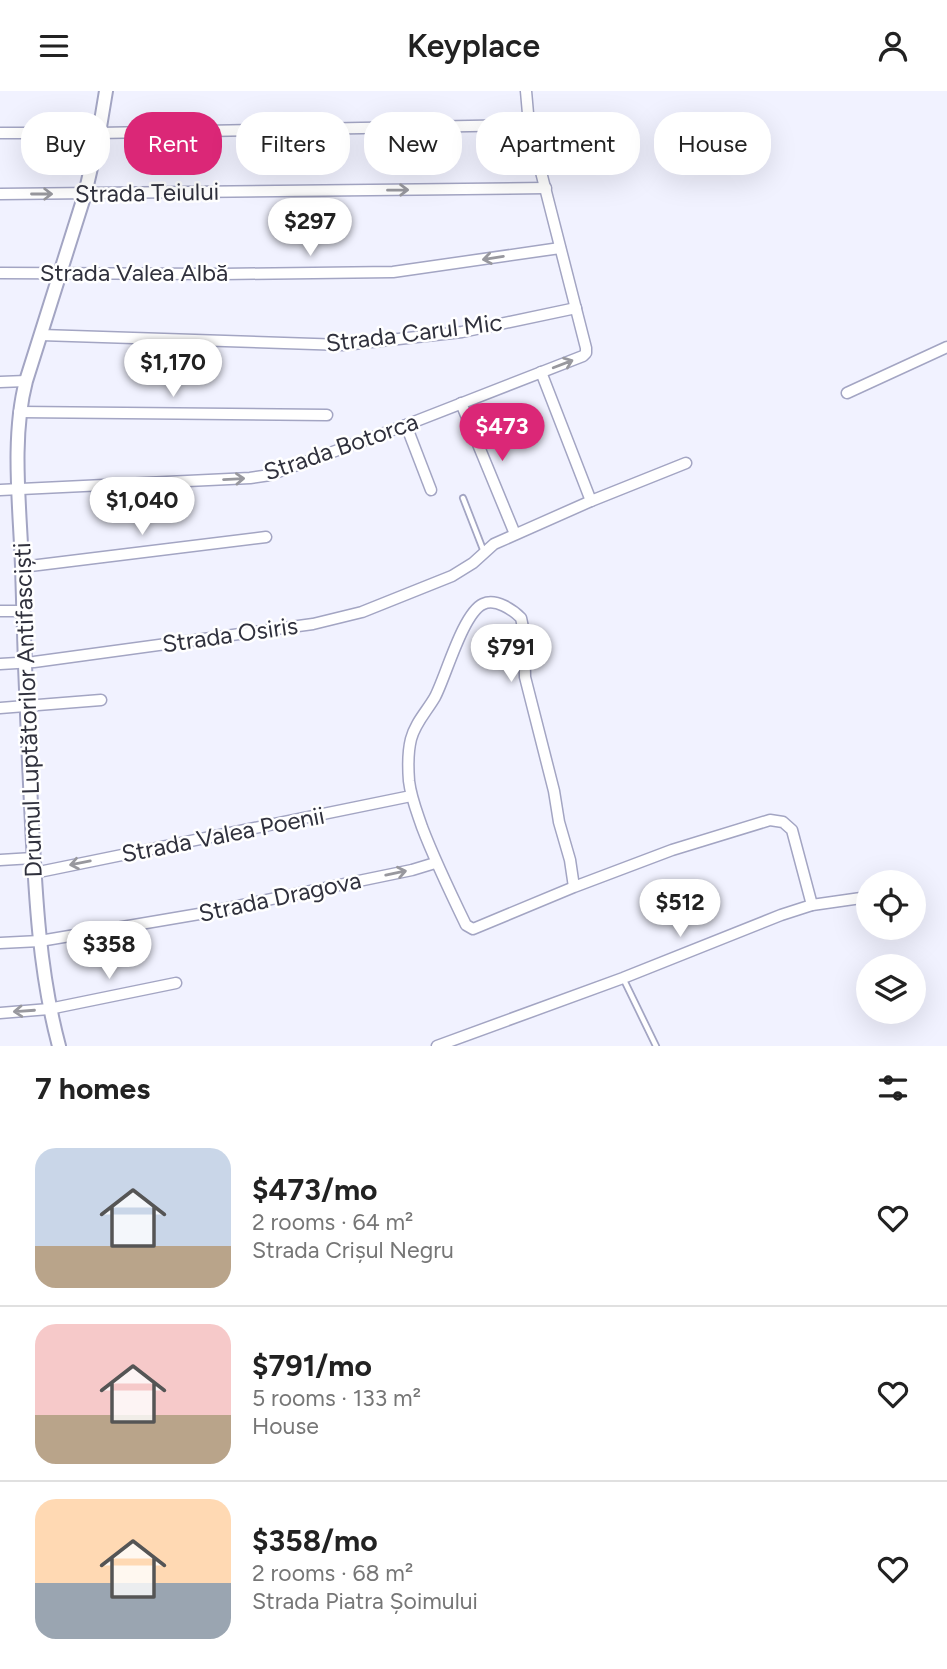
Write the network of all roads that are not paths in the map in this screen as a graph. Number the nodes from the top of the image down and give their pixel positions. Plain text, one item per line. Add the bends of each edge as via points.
1 (106, 91) edge
2 (526, 91) edge
3 (102, 112) edge
4 (528, 112) edge
5 (476, 126) edge
6 (0, 133) edge
7 (21, 133) edge
8 (110, 133) edge
9 (89, 175) edge
10 (542, 175) edge
11 (546, 188) junction
12 (0, 194) edge
13 (85, 194) junction
14 (560, 248) junction
15 (61, 272) junction
16 (0, 273) edge
17 (576, 308) junction
18 (41, 335) junction
19 (947, 347) edge
20 (541, 372) junction
21 (26, 381) junction
22 (0, 382) edge
23 (846, 393) dead end
24 (461, 404) junction
25 (19, 412) junction
26 (327, 415) dead end
27 (406, 425) junction
28 (686, 463) dead end
29 (19, 489) junction
30 (0, 490) edge
31 (431, 490) dead end
32 (463, 498) dead end
33 (592, 501) junction
34 (515, 534) junction
35 (266, 537) dead end
36 (484, 552) junction
37 (22, 567) junction
38 (0, 611) edge
39 (22, 611) junction
40 (24, 663) junction
41 (0, 664) edge
42 (101, 700) dead end
43 (26, 707) junction
44 (0, 708) edge
45 (411, 796) junction
46 (33, 858) junction
47 (0, 860) edge
48 (435, 863) junction
49 (34, 873) junction
50 (574, 887) junction
51 (856, 899) edge
52 (812, 905) junction
53 (40, 941) junction
54 (0, 943) edge
55 (623, 978) junction
56 (176, 983) dead end
57 (49, 1009) junction
58 (0, 1013) edge
59 (59, 1046) edge
60 (437, 1046) edge
61 (656, 1046) edge

1 - 3 street, Drumul Luptătorilor Antifasciști
2 - 4 street
5 - 8 street
6 - 7 street
9 - 13 street, Drumul Luptătorilor Antifasciști
10 - 11 street
13 -> 11 street, Strada Teiului
11 - 14 street
12 -> 13 street, Strada Teiului
13 - 15 street, Drumul Luptătorilor Antifasciști
14 -> 15 street, Strada Valea Albă via 393,272
14 - 17 street
15 - 16 street, Strada Valea Albă
15 - 18 street, Drumul Luptătorilor Antifasciști
17 - 18 street, Strada Carul Mic via 461,332 344,345
20 -> 17 street, Strada Botorca via 586,353
18 - 21 street, Drumul Luptătorilor Antifasciști
19 - 23 street
20 - 24 street, Strada Botorca
20 - 33 street
21 - 22 street
21 - 25 street, Drumul Luptătorilor Antifasciști
24 - 27 street, Strada Botorca
24 - 34 street
25 - 26 street
25 - 29 street, Drumul Luptătorilor Antifasciști
29 -> 27 street, Strada Botorca via 250,478 288,469
27 - 31 street
28 - 33 street, Strada Osiris
29 - 30 street, Strada Botorca
29 - 37 street, Drumul Luptătorilor Antifasciști
32 - 36 lane
33 - 34 street, Strada Osiris
34 - 36 street, Strada Osiris
35 - 37 street
36 - 40 street, Strada Osiris via 452,576 362,612 313,624
37 - 39 street, Drumul Luptătorilor Antifasciști
38 - 39 street
39 - 40 street, Drumul Luptătorilor Antifasciști
40 - 41 street, Strada Osiris
40 - 43 street, Drumul Luptătorilor Antifasciști
42 - 43 street
43 - 44 street
43 - 46 street, Drumul Luptătorilor Antifasciști
45 - 48 street
45 -> 49 street, Strada Valea Poenii
45 - 50 street via 410,740 467,622 482,604 506,607 522,618 525,677
46 - 47 street
46 - 49 street, Drumul Luptătorilor Antifasciști
48 - 50 street via 472,929
53 -> 48 street, Strada Dragova
49 - 53 street, Drumul Luptătorilor Antifasciști
50 - 52 street via 672,849 770,820 783,822 792,830
51 - 52 street
52 - 55 street
53 - 54 street, Strada Dragova
53 - 57 street, Drumul Luptătorilor Antifasciști
55 - 60 street
55 - 61 lane
56 - 57 street
57 -> 58 street
57 - 59 street, Drumul Luptătorilor Antifasciști

